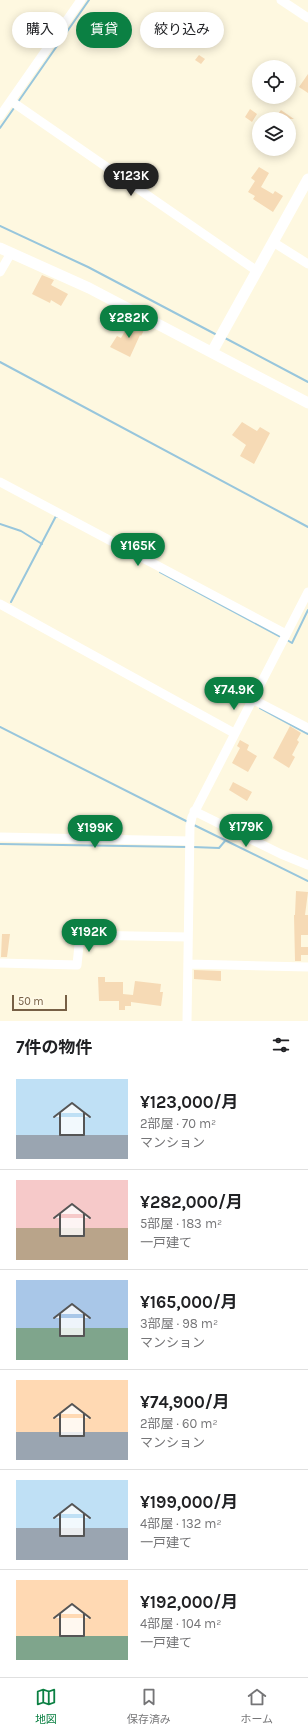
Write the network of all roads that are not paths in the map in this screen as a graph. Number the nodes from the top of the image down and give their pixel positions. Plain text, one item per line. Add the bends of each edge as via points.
1 (81, 0) edge
2 (281, 0) edge
3 (308, 18) edge
4 (14, 104) junction
5 (0, 116) edge
6 (308, 179) edge
7 (273, 242) junction
8 (0, 248) edge
9 (11, 253) junction
10 (308, 264) edge
11 (256, 271) junction
12 (0, 272) edge
13 (212, 352) junction
14 (308, 403) edge
15 (0, 482) edge
16 (308, 592) edge
17 (306, 602) edge
18 (0, 604) edge
19 (284, 637) junction
20 (252, 699) junction
21 (308, 728) edge
22 (234, 732) junction
23 (192, 818) junction
24 (0, 837) edge
25 (190, 845) junction
26 (308, 865) edge
27 (188, 937) junction
28 (0, 963) edge
29 (188, 964) junction
30 (308, 967) edge
31 (187, 1021) edge

1 - 4 street
2 - 3 street
4 - 5 street
4 - 11 street
6 - 7 street
7 - 10 street
7 - 11 street
8 - 9 street
9 - 12 street
9 - 13 street via 89,288
11 - 13 street
13 - 14 street
15 - 19 street
16 - 17 street
17 - 19 street
18 - 22 street
19 - 20 street
20 - 21 street
20 - 22 street
22 - 23 street
23 - 25 street
23 - 26 street
24 - 25 street
25 - 27 street
27 - 28 street via 80,935 77,965
27 - 29 street
29 - 30 street
29 - 31 street

